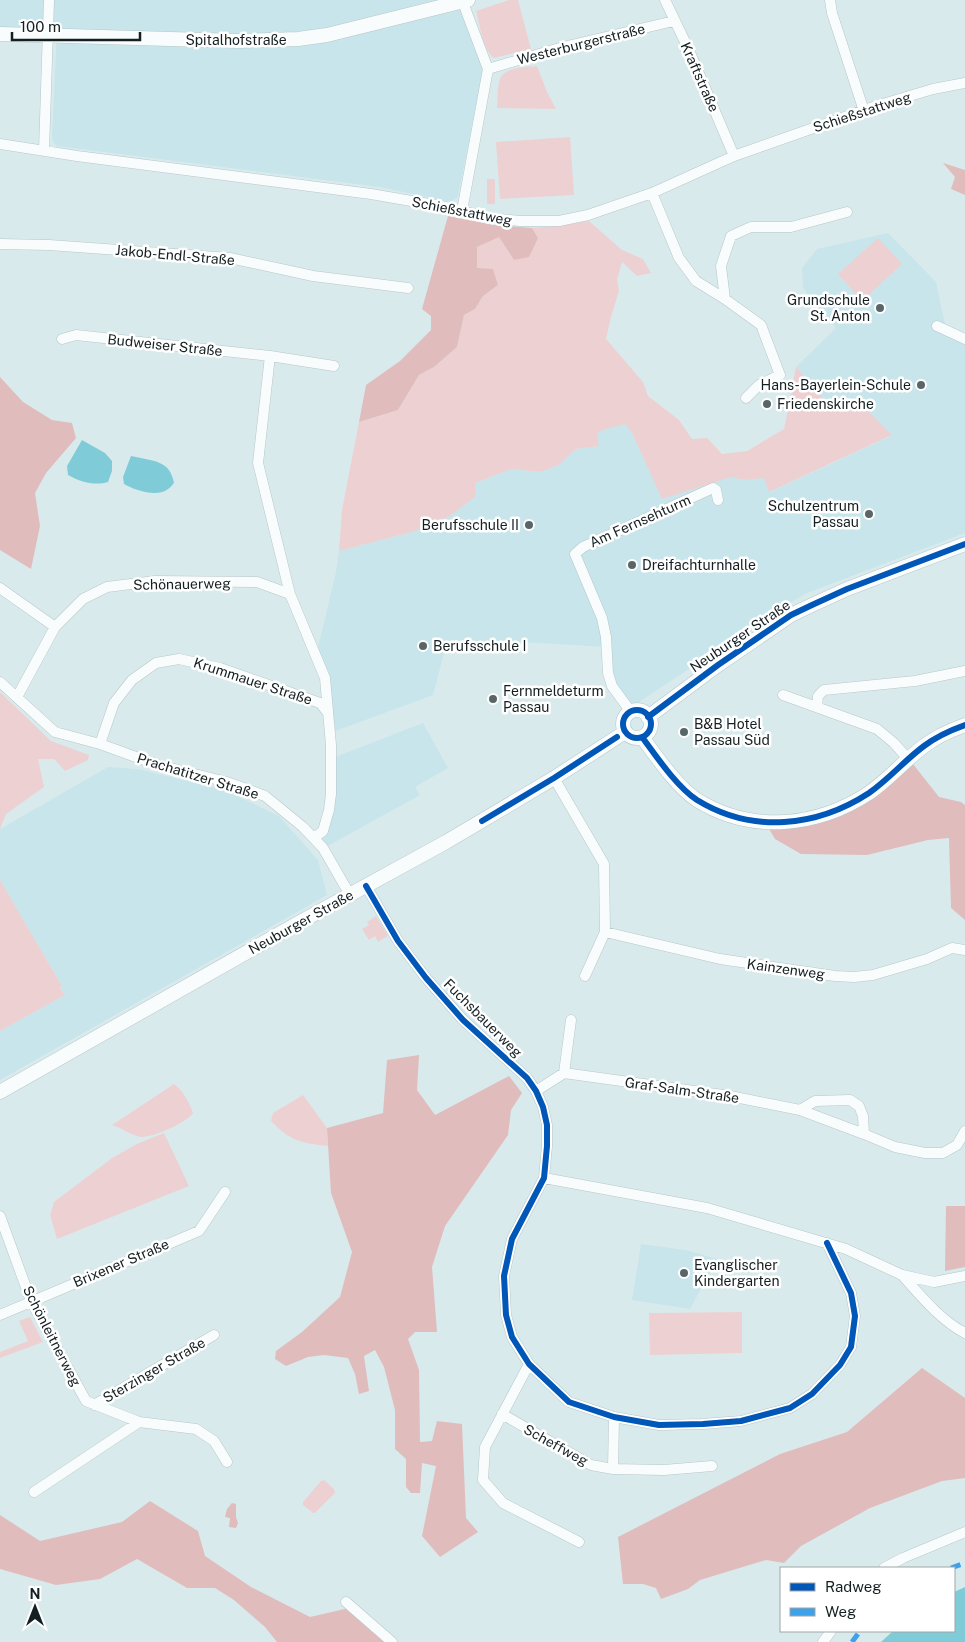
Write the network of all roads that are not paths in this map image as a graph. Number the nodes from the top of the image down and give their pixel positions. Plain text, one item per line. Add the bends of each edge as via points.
1 (50, 0) edge
2 (464, 0) edge
3 (665, 0) edge
4 (830, 0) edge
5 (674, 21) junction
6 (0, 34) edge
7 (49, 36) junction
8 (488, 69) junction
9 (965, 83) edge
10 (864, 110) junction
11 (0, 144) edge
12 (44, 150) junction
13 (734, 156) junction
14 (652, 193) junction
15 (462, 211) junction
16 (847, 212) dead end
17 (744, 224) dead end
18 (731, 236) junction
19 (0, 244) edge
20 (408, 288) dead end
21 (726, 299) junction
22 (937, 326) dead end
23 (62, 339) dead end
24 (965, 339) edge
25 (270, 356) junction
26 (334, 366) dead end
27 (746, 398) dead end
28 (718, 500) dead end
29 (965, 544) edge
30 (0, 588) edge
31 (290, 594) junction
32 (55, 627) junction
33 (965, 670) edge
34 (0, 682) edge
35 (783, 695) dead end
36 (17, 697) junction
37 (818, 707) junction
38 (631, 712) junction
39 (328, 713) junction
40 (648, 717) junction
41 (965, 725) edge
42 (625, 732) junction
43 (642, 737) junction
44 (100, 744) junction
45 (908, 759) junction
46 (554, 778) junction
47 (314, 838) junction
48 (366, 886) junction
49 (350, 895) junction
50 (605, 932) junction
51 (965, 950) edge
52 (585, 976) dead end
53 (571, 1020) dead end
54 (564, 1073) junction
55 (536, 1091) junction
56 (0, 1092) edge
57 (800, 1110) junction
58 (965, 1131) edge
59 (864, 1134) junction
60 (544, 1178) junction
61 (225, 1192) dead end
62 (0, 1216) edge
63 (828, 1243) junction
64 (902, 1274) junction
65 (965, 1276) edge
66 (31, 1301) junction
67 (0, 1315) edge
68 (965, 1333) edge
69 (214, 1335) dead end
70 (529, 1364) junction
71 (94, 1404) junction
72 (502, 1414) junction
73 (614, 1417) junction
74 (139, 1422) junction
75 (227, 1462) dead end
76 (712, 1466) dead end
77 (613, 1468) junction
78 (34, 1492) dead end
79 (965, 1532) edge
80 (579, 1542) dead end
81 (886, 1567) edge
82 (346, 1602) dead end
83 (392, 1642) edge

1 - 7 street
2 - 7 street, Spitalhofstraße via 327,35 298,39 238,41
2 - 8 street
3 - 5 street, Kraftstraße
4 - 10 street
5 - 8 street, Westerburgerstraße via 563,47
5 - 13 street, Kraftstraße
6 - 7 street, Spitalhofstraße
7 - 12 street
8 - 15 street
9 - 10 street, Schießstattweg
10 - 13 street, Schießstattweg
11 - 12 street, Schießstattweg
12 - 15 street, Schießstattweg via 370,194
13 - 14 street, Schießstattweg
14 - 15 street, Schießstattweg via 588,215 559,221 490,218
14 - 21 street via 678,258 696,281
16 - 18 street via 791,227 751,227
17 - 18 street
18 - 21 street via 721,266
19 - 20 street, Jakob-Endl-Straße via 230,258 313,276
21 - 27 street via 761,325 780,375 759,385
22 - 24 street
23 - 25 street, Budweiser Straße via 76,335
25 - 26 street, Budweiser Straße
25 - 31 street via 258,463
28 - 38 street, Am Fernsehturm via 716,490 712,488 583,546 575,554 602,618 612,686
29 - 40 street, Neuburger Straße via 812,604 718,665
30 - 32 street
31 - 32 street, Schönauerweg via 257,582 155,581 107,587 83,599
31 - 39 street via 325,678
32 - 36 street
33 - 37 street via 915,681 824,690 818,696
34 - 36 street, Prachatitzer Straße
35 - 37 street
36 - 44 street, Prachatitzer Straße via 55,732
37 - 45 street via 877,729
38 - 40 street via 639,711
38 - 42 street via 623,721
39 - 44 street, Krummauer Straße via 320,703 220,668 179,659 156,663 132,680 114,703
39 - 47 street via 331,794 323,831
40 - 43 street via 650,726
41 - 45 street via 933,740
42 - 43 street via 633,738
42 - 46 street, Neuburger Straße
43 - 45 street via 658,760 696,800 738,817 766,822 809,820 840,810 870,792
44 - 47 street, Prachatitzer Straße via 158,765 227,782 265,796
46 - 48 street, Neuburger Straße
46 - 50 street via 604,864
47 - 49 street, Prachatitzer Straße
48 - 49 street, Neuburger Straße
48 - 55 street, Fuchsbauerweg via 398,940 426,978 463,1020 527,1078
49 - 56 street, Neuburger Straße
50 - 51 street, Kainzenweg via 720,959 854,977 873,975 952,948
50 - 52 street
53 - 54 street
54 - 55 street
54 - 57 street, Graf-Salm-Straße via 730,1096
55 - 60 street, Fuchsbauerweg via 547,1125
57 - 59 street, Graf-Salm-Straße
57 - 59 street via 815,1100 850,1100 859,1106 864,1116
58 - 59 street, Graf-Salm-Straße via 957,1145 943,1153 894,1147
60 - 63 street via 707,1208
60 - 70 street via 512,1239 504,1276 506,1315 512,1338
61 - 66 street, Brixener Straße via 199,1231
62 - 66 street, Schönleitnerweg
63 - 64 street
63 - 73 street via 851,1293 855,1316 851,1347 840,1366 812,1394 790,1408 741,1421 658,1425
64 - 65 street via 934,1282
64 - 68 street via 923,1299
66 - 67 street, Brixener Straße
66 - 71 street, Schönleitnerweg via 86,1401
69 - 71 street, Sterzinger Straße
70 - 72 street
70 - 73 street via 569,1402
71 - 74 street, Schönleitnerweg
72 - 77 street, Scheffweg via 591,1465
72 - 80 street via 485,1447 483,1480 503,1503
73 - 77 street
74 - 75 street, Schönleitnerweg via 196,1429 214,1441
74 - 78 street
76 - 77 street, Scheffweg via 664,1470
79 - 81 street
82 - 83 street

